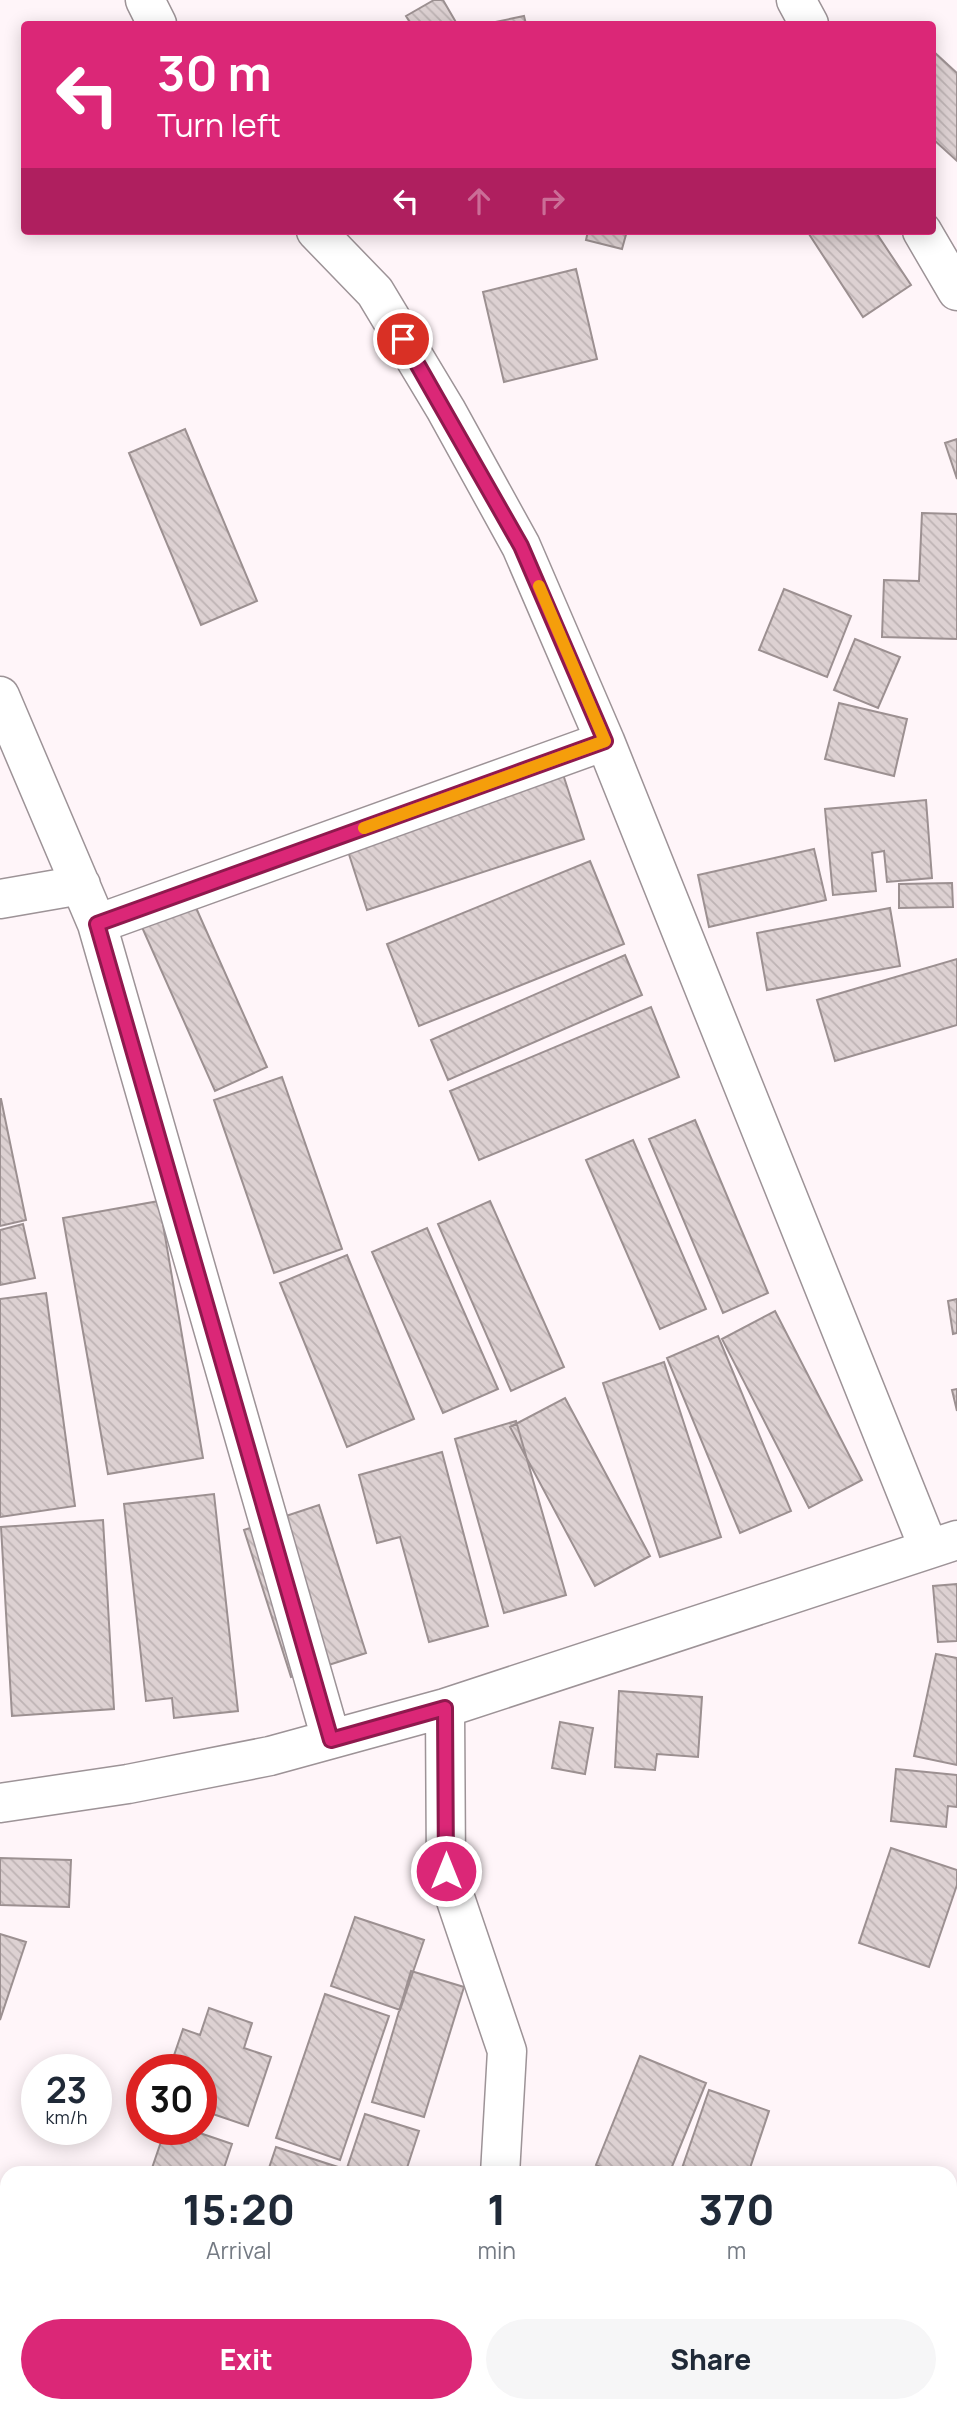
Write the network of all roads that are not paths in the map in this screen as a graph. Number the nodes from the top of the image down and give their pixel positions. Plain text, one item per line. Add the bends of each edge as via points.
1 (145, 0) edge
2 (796, 0) edge
3 (156, 21) edge
4 (807, 21) edge
5 (320, 235) edge
6 (924, 235) edge
7 (957, 291) edge
8 (0, 696) edge
9 (605, 741) junction
10 (81, 885) junction
11 (0, 899) edge
12 (97, 924) junction
13 (943, 1544) edge
14 (445, 1708) junction
15 (331, 1740) junction
16 (0, 1803) edge
17 (507, 2166) edge

1 - 3 street
2 - 4 street
5 - 9 street via 375,292 446,410 521,546
6 - 7 street
8 - 10 street
9 - 12 street
9 - 13 street
10 - 11 street
10 - 12 street
12 - 15 street
13 - 14 street
14 - 15 street
14 - 17 street via 446,1871 507,2051
15 - 16 street via 270,1756

